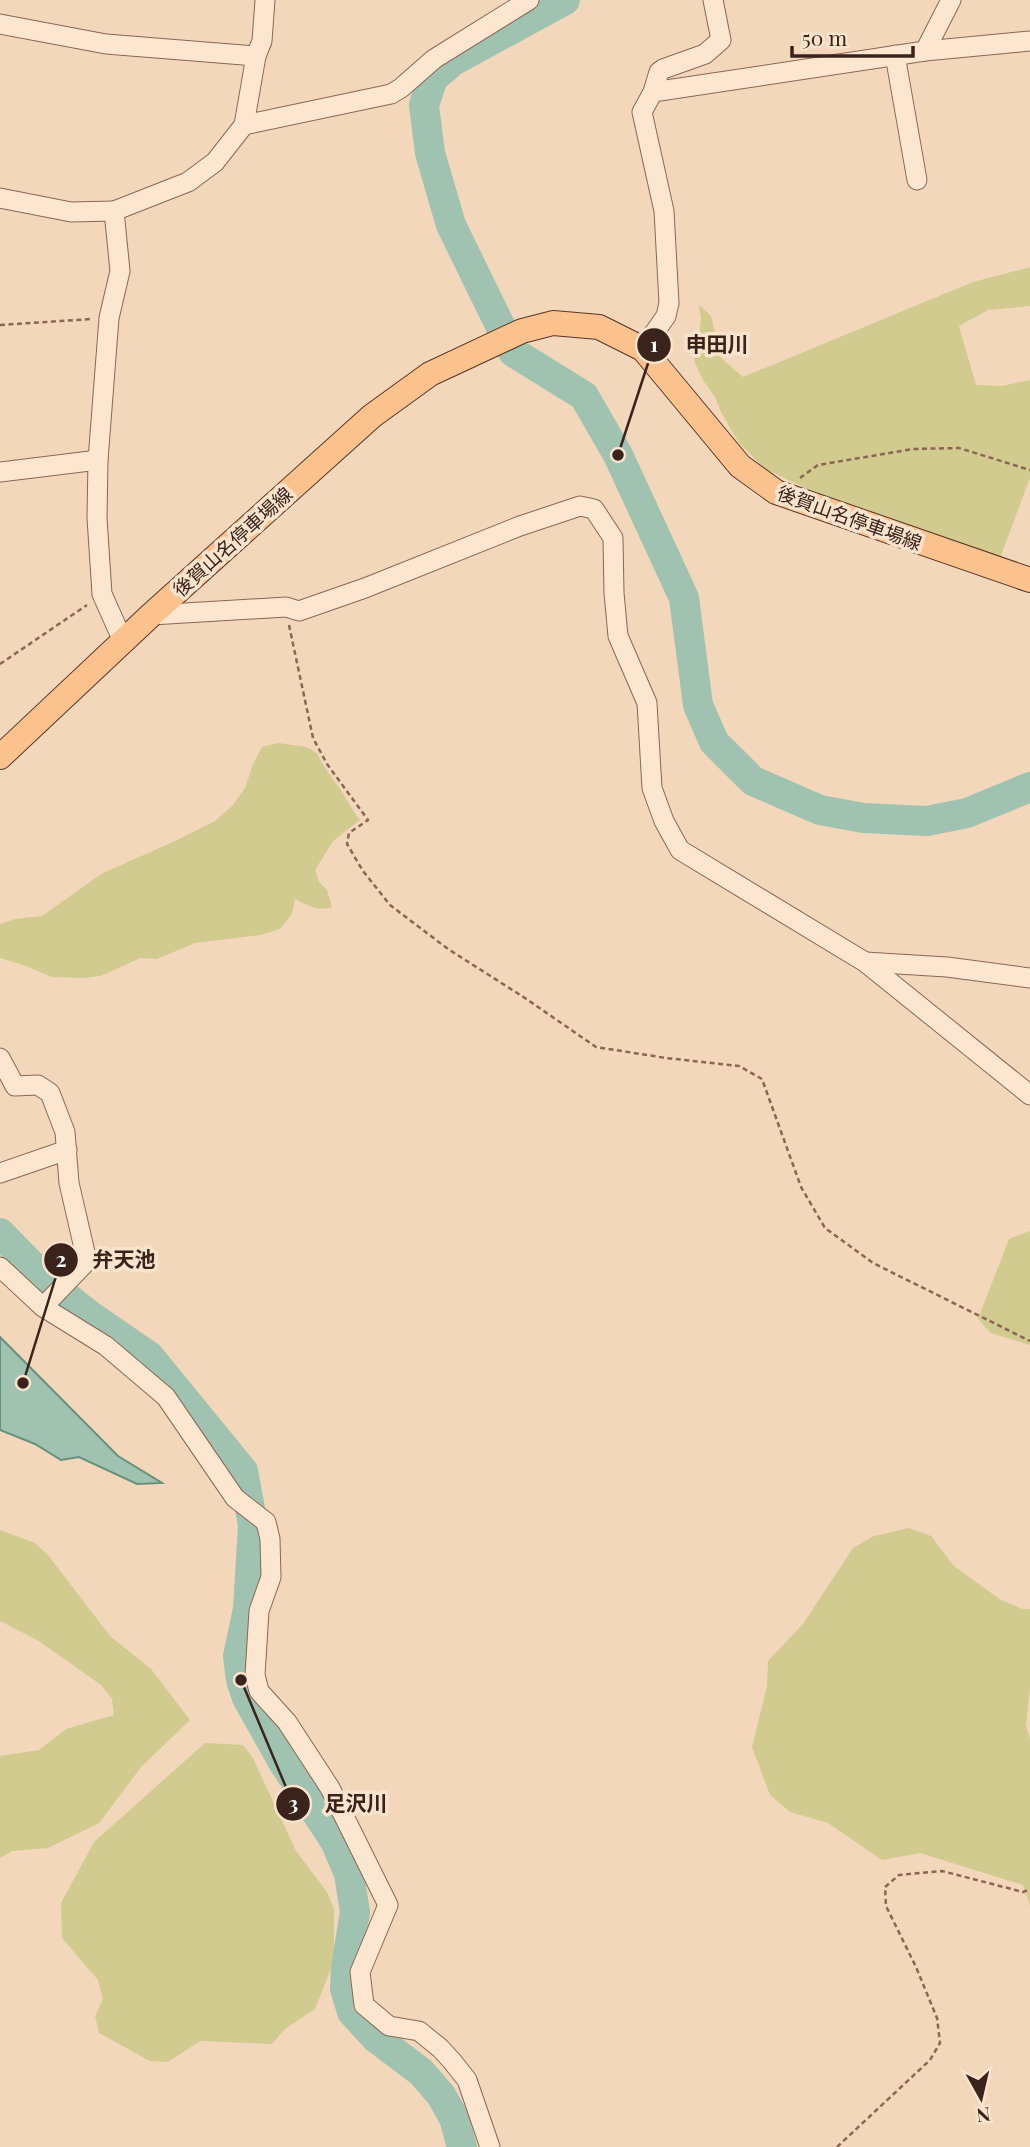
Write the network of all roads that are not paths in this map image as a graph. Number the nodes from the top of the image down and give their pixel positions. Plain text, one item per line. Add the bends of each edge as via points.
1 (265, 0) edge
2 (529, 0) edge
3 (713, 0) edge
4 (951, 0) edge
5 (0, 24) edge
6 (1030, 41) edge
7 (925, 51) junction
8 (895, 55) junction
9 (256, 56) junction
10 (653, 92) junction
11 (244, 125) junction
12 (917, 180) dead end
13 (0, 198) edge
14 (114, 211) junction
15 (643, 349) junction
16 (98, 460) junction
17 (0, 472) edge
18 (1030, 580) edge
19 (150, 615) junction
20 (122, 641) junction
21 (0, 757) edge
22 (864, 962) junction
23 (1030, 978) edge
24 (0, 1058) edge
25 (1030, 1095) edge
26 (66, 1150) junction
27 (0, 1173) edge
28 (0, 1268) edge
29 (43, 1307) junction
30 (490, 2147) edge

1 - 9 street via 262,41
2 - 11 street via 434,59 391,94
3 - 10 street via 721,40 705,54 659,72
4 - 7 street
5 - 9 street via 106,44
6 - 7 street
7 - 8 street
8 - 10 street
8 - 12 street
9 - 11 street
10 - 15 street via 642,112 664,211 669,303 666,316
11 - 14 street via 215,162 188,182
13 - 14 street via 71,212
14 - 16 street via 120,271 109,318
15 - 18 main road, 後賀山名停車場線 via 740,466 776,492
15 - 19 main road, 後賀山名停車場線 via 599,327 553,323 522,331 430,374 372,416
16 - 17 street
16 - 20 street via 102,594
19 - 20 main road, 後賀山名停車場線
19 - 22 street via 286,607 299,611 520,526 580,506 594,509 613,538 618,636 647,703 652,788 680,850
20 - 21 main road, 後賀山名停車場線
22 - 23 street
22 - 25 street
24 - 26 street via 15,1086 38,1085 50,1093 65,1132
26 - 27 street
26 - 29 street via 87,1261
28 - 29 street
29 - 30 street via 106,1346 166,1397 235,1498 265,1522 271,1577 259,1611 255,1675 259,1691 287,1722 330,1788 388,1905 360,1972 365,2005 389,2026 419,2031 452,2061 467,2080

